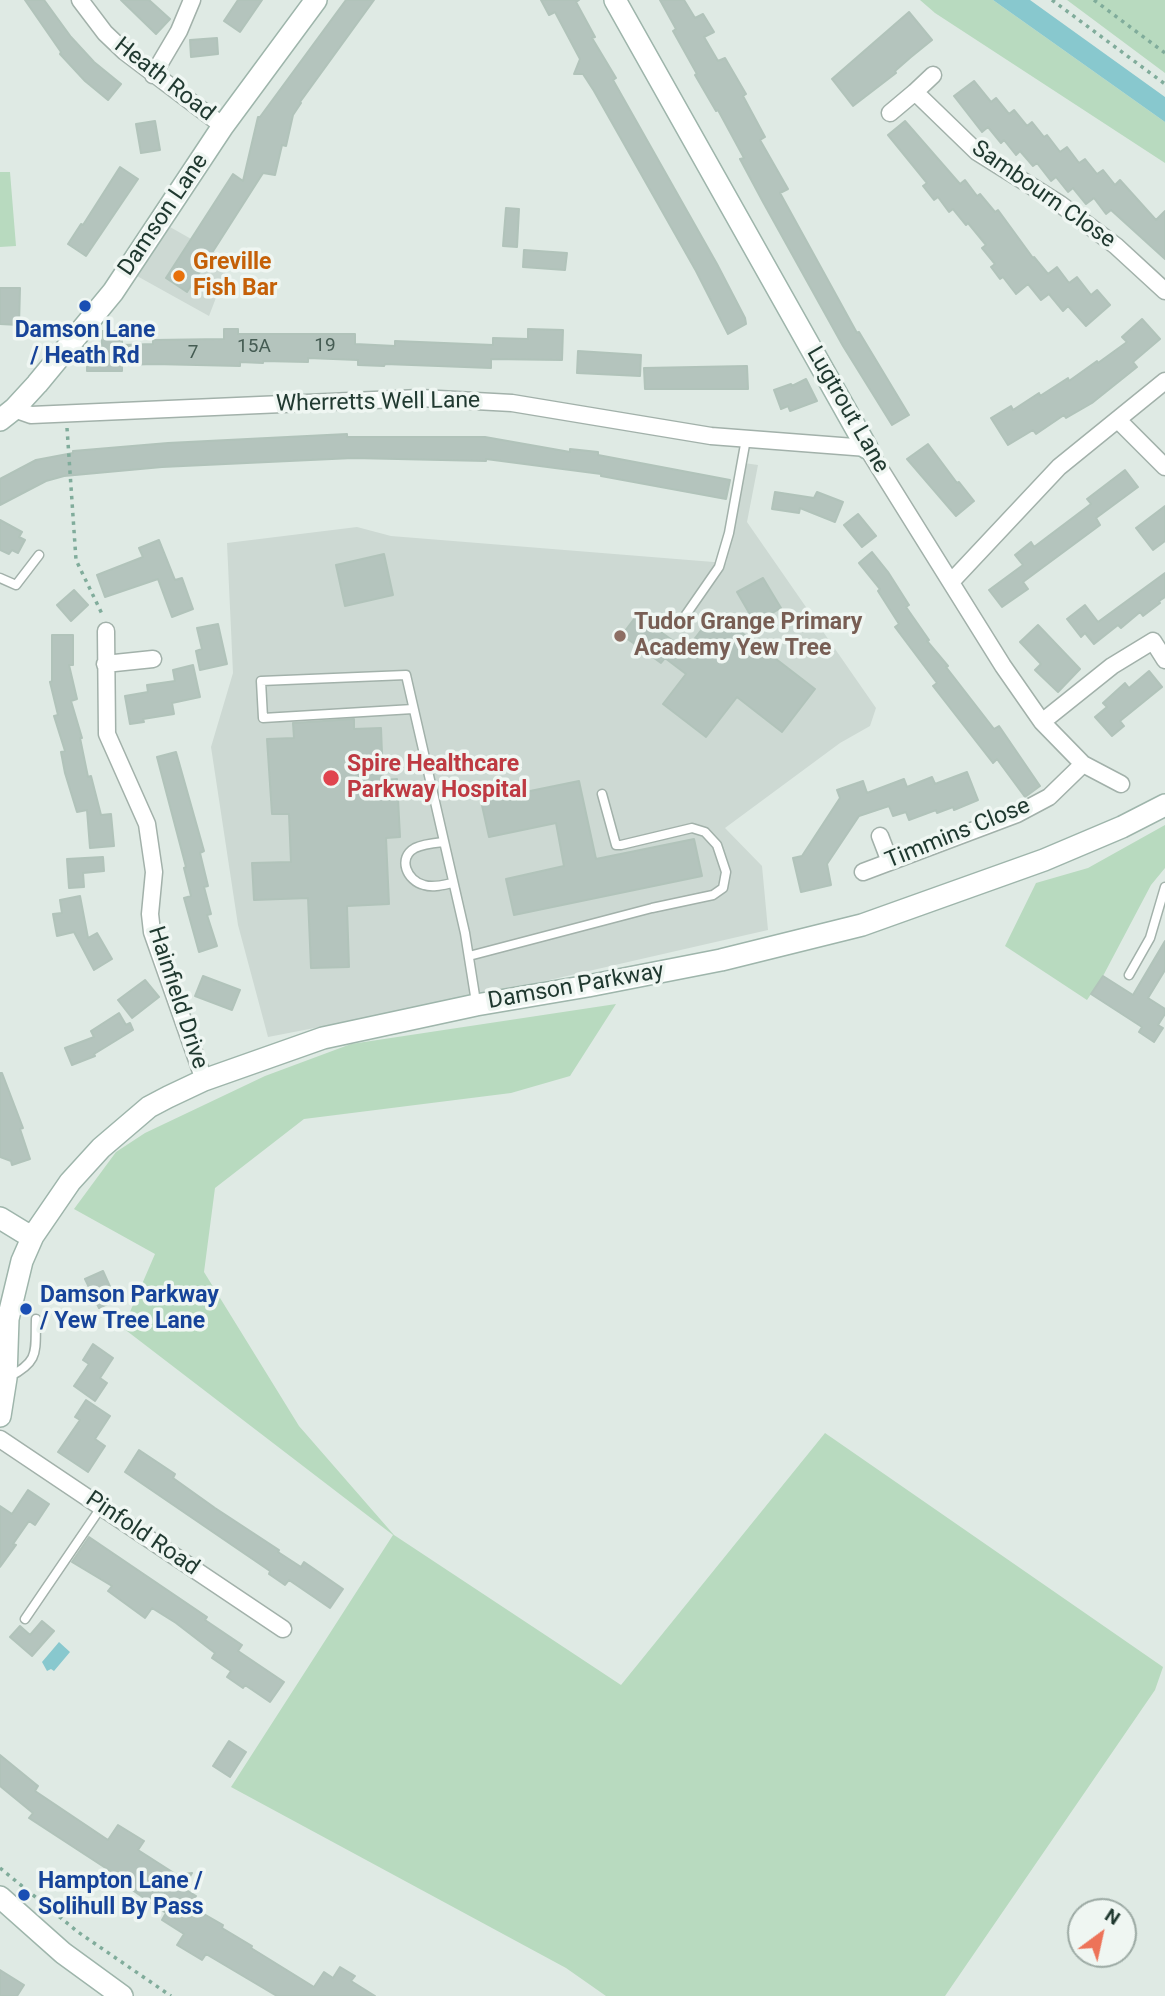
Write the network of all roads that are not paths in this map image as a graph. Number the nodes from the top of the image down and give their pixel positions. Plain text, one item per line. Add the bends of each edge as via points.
1 (80, 0) edge
2 (192, 0) edge
3 (316, 0) edge
4 (617, 1) edge
5 (153, 75) junction
6 (933, 75) dead end
7 (915, 92) junction
8 (890, 113) dead end
9 (223, 127) junction
10 (1165, 291) edge
11 (1165, 381) edge
12 (7, 415) edge
13 (1118, 420) junction
14 (746, 439) junction
15 (867, 448) junction
16 (1165, 467) edge
17 (40, 555) dead end
18 (0, 578) edge
19 (951, 582) junction
20 (685, 615) dead end
21 (106, 631) road end
22 (1159, 637) edge
23 (153, 659) dead end
24 (1165, 660) edge
25 (105, 664) junction
26 (413, 709) junction
27 (1042, 722) junction
28 (1083, 764) junction
29 (1121, 784) dead end
30 (602, 794) dead end
31 (1165, 805) edge
32 (880, 836) dead end
33 (443, 842) junction
34 (890, 862) junction
35 (863, 872) dead end
36 (452, 883) junction
37 (1165, 887) edge
38 (469, 956) junction
39 (1129, 975) dead end
40 (476, 1005) junction
41 (204, 1080) junction
42 (0, 1218) edge
43 (33, 1236) junction
44 (0, 1296) edge
45 (8, 1319) junction
46 (36, 1319) dead end
47 (6, 1378) junction
48 (0, 1416) edge
49 (0, 1439) edge
50 (102, 1506) junction
51 (25, 1619) dead end
52 (283, 1629) dead end
53 (0, 1897) edge
54 (122, 1996) edge

1 - 5 street, Heath Road via 105,33
2 - 5 street
3 - 9 street, Damson Lane
4 - 15 street, Lugtrout Lane
5 - 9 street, Heath Road
6 - 7 street
7 - 8 street
7 - 10 street, Sambourn Close via 977,152 1060,204
9 - 12 street, Damson Lane via 113,292
11 - 13 street
12 - 14 street, Wherretts Well Lane via 420,398 512,403
13 - 16 street
13 - 19 street via 1059,467
14 - 15 street, Wherretts Well Lane
14 - 20 lane via 719,566
15 - 19 street, Lugtrout Lane
17 - 18 lane via 16,585
19 - 27 street, Lugtrout Lane
21 - 25 street, Hainfield Drive
22 - 24 street
22 - 27 street via 1112,666
23 - 25 street
25 - 41 street, Hainfield Drive via 107,734 147,824 154,872 152,932
26 - 26 lane via 263,718 261,681 406,675
26 - 33 lane
27 - 28 street, Lugtrout Lane
28 - 29 street, Lugtrout Lane
28 - 34 street, Timmins Close via 1049,797 1017,814
30 - 38 lane via 616,845 692,828 705,832 717,845 726,872 723,888 713,895
31 - 40 street, Damson Parkway via 1044,860 862,925 721,960
32 - 34 street
33 - 36 lane
33 - 36 lane via 413,849 407,871 423,885
34 - 35 street, Timmins Close
36 - 38 lane
37 - 39 lane via 1150,938
38 - 40 lane
40 - 41 street, Damson Parkway via 323,1038
41 - 43 street, Damson Parkway via 149,1107 101,1148 70,1182
42 - 43 street
43 - 45 street, Damson Parkway
44 - 45 street
45 - 47 street
46 - 47 lane via 32,1362
47 - 48 street
49 - 50 street, Pinfold Road
50 - 51 lane
50 - 52 street, Pinfold Road
53 - 54 street via 63,1953

